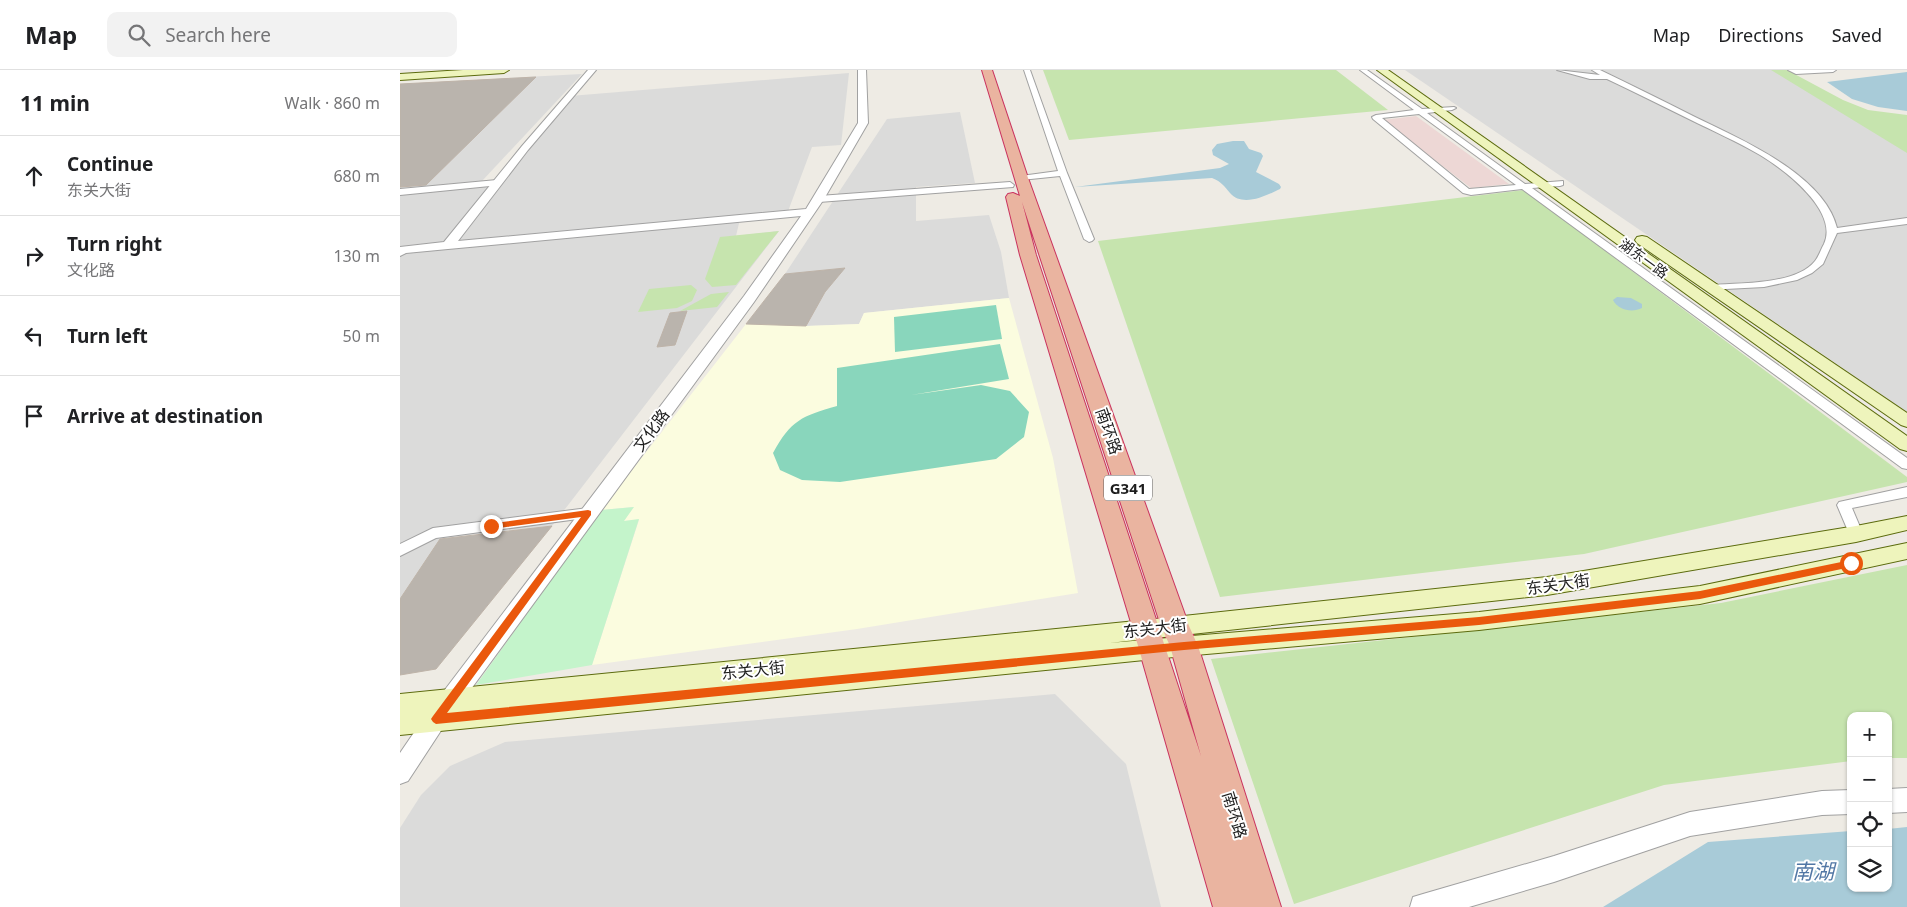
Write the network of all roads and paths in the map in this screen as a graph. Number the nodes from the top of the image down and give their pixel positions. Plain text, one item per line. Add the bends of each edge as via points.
1 (467, 70) edge
2 (504, 70) edge
3 (592, 70) edge
4 (862, 70) edge
5 (977, 70) edge
6 (987, 70) edge
7 (1027, 70) edge
8 (1363, 70) edge
9 (1382, 70) edge
10 (1397, 70) edge
11 (1560, 70) edge
12 (1595, 70) edge
13 (1791, 70) edge
14 (1833, 70) edge
15 (484, 71) edge
16 (400, 76) edge
17 (1610, 77) junction
18 (1445, 109) junction
19 (1421, 112) junction
20 (1063, 173) junction
21 (1015, 182) junction
22 (1560, 183) junction
23 (497, 184) junction
24 (1542, 185) junction
25 (1523, 187) junction
26 (400, 192) edge
27 (819, 199) junction
28 (810, 212) junction
29 (1907, 221) edge
30 (1832, 231) junction
31 (1089, 238) dead end
32 (448, 245) junction
33 (400, 252) edge
34 (1710, 288) junction
35 (1907, 421) edge
36 (1907, 446) edge
37 (1907, 465) edge
38 (1907, 492) edge
39 (588, 513) junction
40 (1907, 523) edge
41 (1856, 534) junction
42 (400, 551) edge
43 (1907, 551) edge
44 (1180, 636) junction
45 (1149, 640) junction
46 (400, 705) edge
47 (444, 709) junction
48 (400, 723) edge
49 (400, 773) edge
50 (1907, 800) edge
51 (1892, 801) edge
52 (1847, 802) edge
53 (1231, 907) edge
54 (1263, 907) edge
55 (1423, 907) edge

1 - 16 main road
2 - 15 main road
3 - 23 street
4 - 27 street, 文化路 via 863,123
5 - 21 highway, 南环路 / G341
6 - 21 highway, 南环路 / G341
7 - 20 street
8 - 19 street
9 - 18 main road, 湖东一路
10 - 18 main road, 湖东一路
11 - 17 street via 1590,77
12 - 17 street
13 - 14 street
15 - 16 main road
17 - 30 street via 1746,143 1776,161 1820,204 1830,220
18 - 19 street
18 - 22 main road, 湖东一路
18 - 24 main road, 湖东一路
19 - 25 street
19 - 25 street via 1376,117 1466,191
20 - 21 street
20 - 31 street
21 - 27 street
21 - 44 highway, 南环路 / G341
21 - 45 highway, 南环路 / G341 via 1031,264
22 - 24 street
22 - 34 main road, 湖东一路
23 - 26 street
23 - 32 street
24 - 25 street
24 - 36 main road, 湖东一路
25 - 37 street
27 - 28 street, 文化路
28 - 32 street
28 - 39 street, 文化路 via 749,299
29 - 30 street
30 - 34 street via 1820,262 1809,271 1764,284
32 - 33 street
34 - 35 main road, 湖东一路
38 - 41 street via 1844,505
39 - 42 street via 433,534
39 - 47 street, 文化路
40 - 41 main road, 东关大街
41 - 44 main road, 东关大街 via 1547,586
43 - 44 main road, 东关大街 via 1700,595 1479,621
44 - 45 main road, 东关大街
44 - 54 highway, 南环路 / G341
45 - 47 main road, 东关大街
45 - 53 highway, 南环路 / G341
46 - 47 main road, 东关大街
47 - 48 main road, 东关大街
47 - 49 street, 文化路
50 - 51 street
52 - 55 street via 1822,803 1690,824 1554,869

